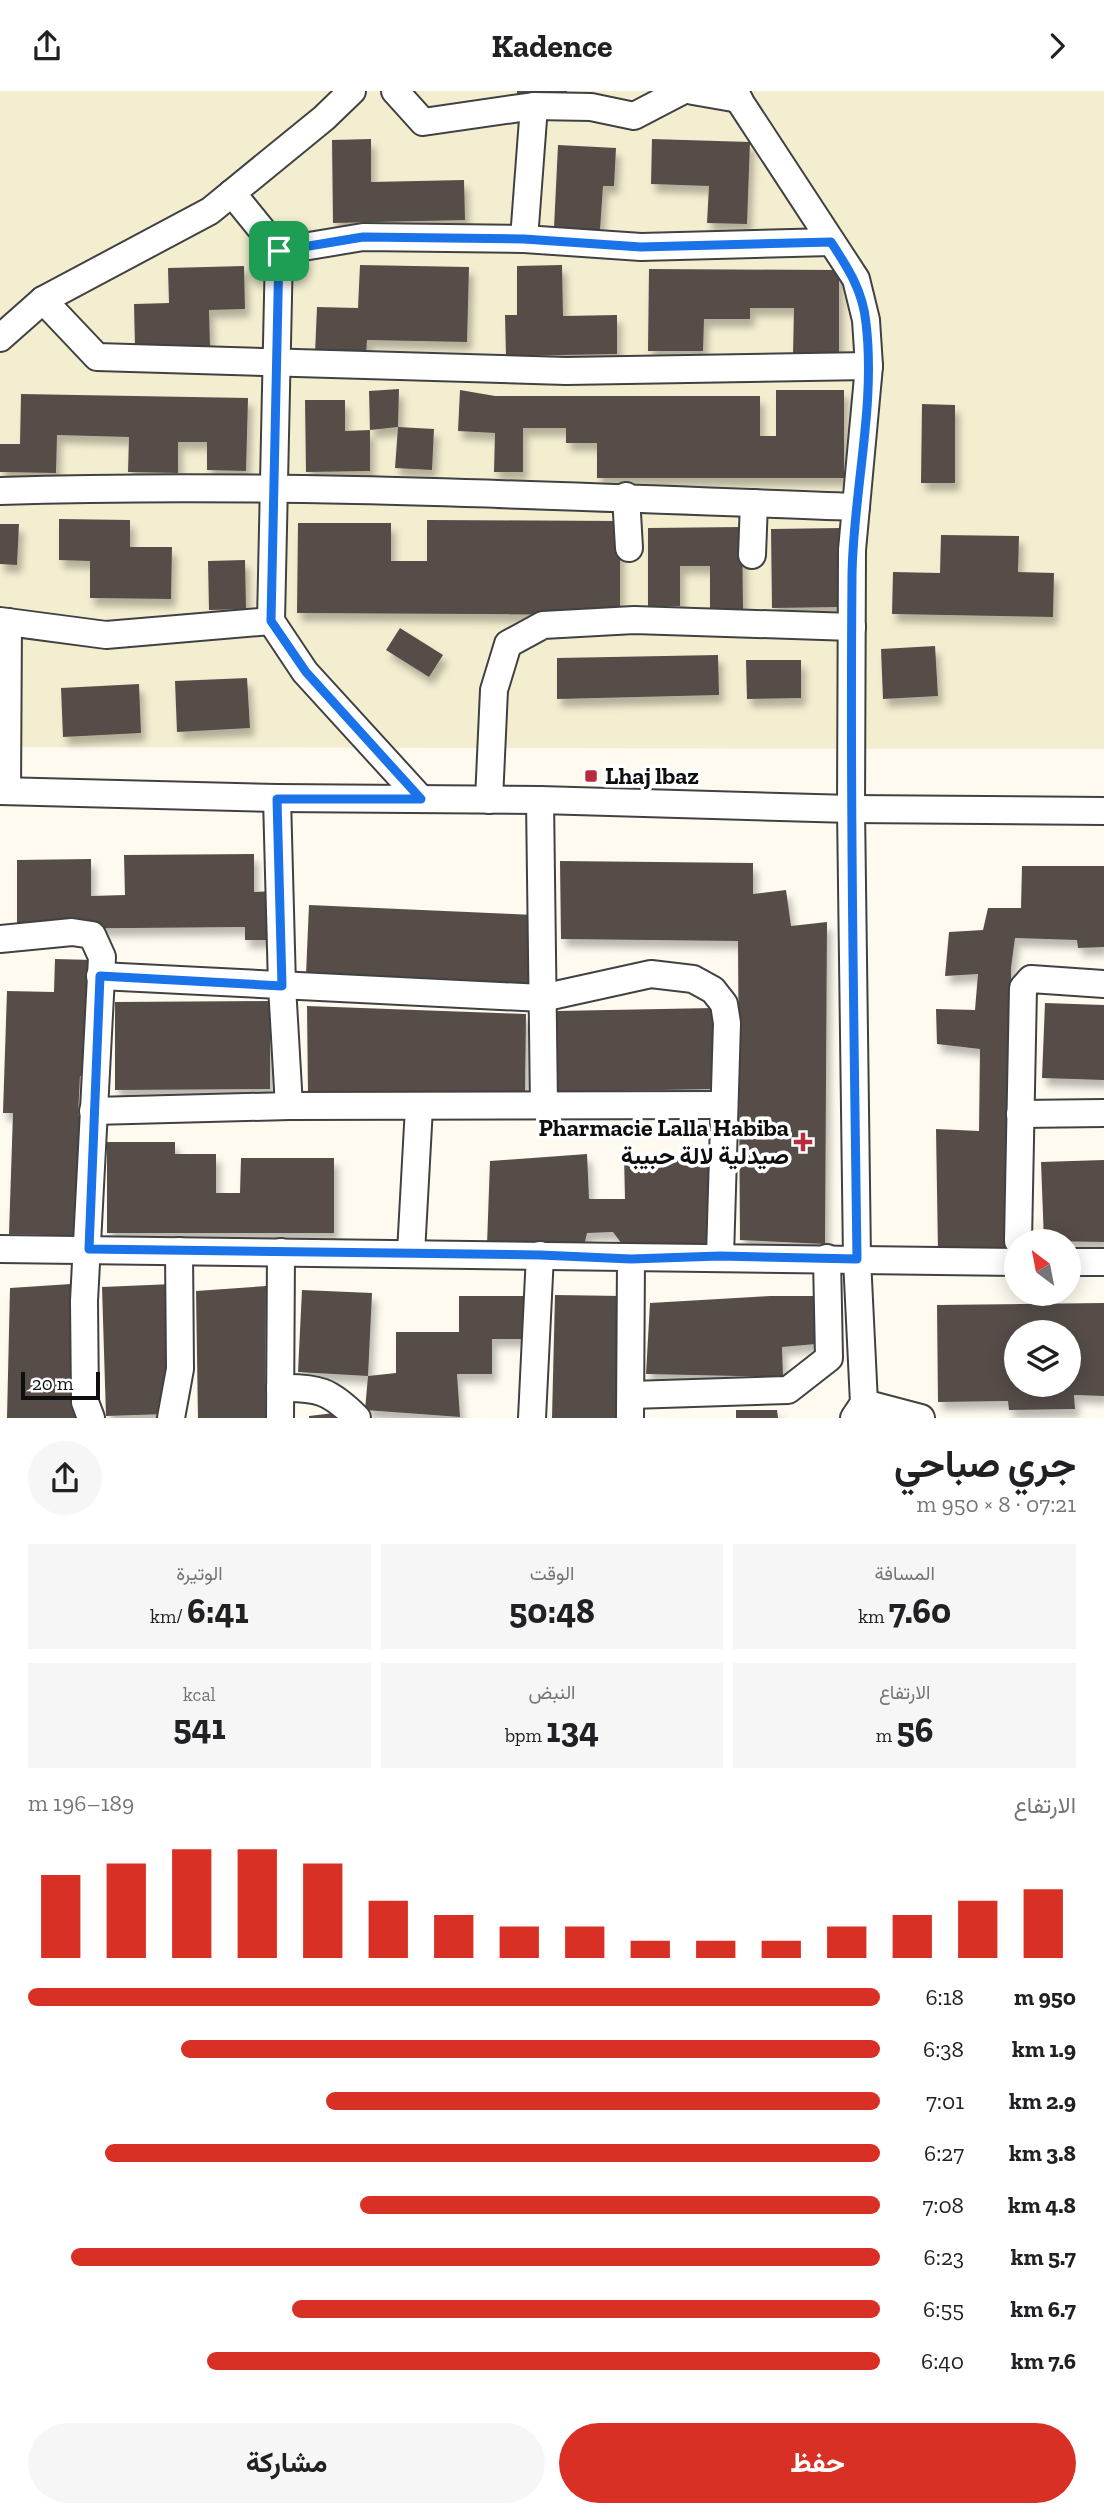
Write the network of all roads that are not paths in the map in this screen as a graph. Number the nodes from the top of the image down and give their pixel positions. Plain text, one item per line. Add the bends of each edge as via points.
1 (352, 91) edge
2 (395, 91) edge
3 (682, 91) edge
4 (693, 91) edge
5 (736, 95) edge
6 (534, 106) junction
7 (232, 193) junction
8 (524, 239) junction
9 (831, 242) junction
10 (279, 251) junction
11 (43, 300) junction
12 (0, 338) edge
13 (275, 364) junction
14 (869, 366) junction
15 (272, 488) junction
16 (0, 491) edge
17 (626, 496) junction
18 (754, 503) junction
19 (856, 507) junction
20 (628, 548) dead end
21 (752, 555) dead end
22 (271, 621) junction
23 (4, 622) edge
24 (852, 627) junction
25 (3, 791) edge
26 (277, 799) junction
27 (421, 799) junction
28 (489, 800) junction
29 (540, 800) junction
30 (851, 809) junction
31 (1104, 811) edge
32 (0, 939) edge
33 (100, 976) junction
34 (1104, 984) edge
35 (282, 986) junction
36 (542, 998) junction
37 (723, 1105) junction
38 (289, 1106) junction
39 (544, 1106) junction
40 (419, 1107) junction
41 (93, 1111) junction
42 (1104, 1113) edge
43 (1020, 1114) junction
44 (1018, 1229) edge
45 (0, 1249) edge
46 (89, 1249) junction
47 (179, 1251) junction
48 (281, 1252) junction
49 (411, 1253) junction
50 (540, 1255) junction
51 (720, 1256) junction
52 (827, 1258) junction
53 (631, 1259) junction
54 (857, 1259) junction
55 (1004, 1262) edge
56 (1082, 1262) edge
57 (1104, 1262) edge
58 (280, 1388) junction
59 (630, 1407) edge
60 (859, 1410) edge
61 (91, 1418) edge
62 (171, 1418) edge
63 (280, 1418) edge
64 (357, 1418) edge
65 (532, 1418) edge
66 (920, 1418) edge

1 - 7 street
2 - 6 street via 424,122
3 - 6 street via 634,116 591,107
4 - 5 street
5 - 9 street
6 - 8 street
7 - 10 street
7 - 11 street via 210,211
8 - 9 street via 641,247
8 - 10 street via 363,237
9 - 14 street via 856,279 866,320
10 - 13 street
11 - 12 street
11 - 13 street via 97,357
13 - 14 street via 566,371
13 - 15 street
14 - 19 street
15 - 16 street
15 - 17 street
15 - 22 street
17 - 18 street
17 - 20 street
18 - 19 street
18 - 21 street
19 - 24 street
22 - 23 street via 106,635
22 - 27 street via 306,672
23 - 25 street
24 - 28 street via 634,620 543,625 508,644 494,690
24 - 30 street
25 - 26 street
26 - 27 street
26 - 35 street
27 - 28 street
28 - 29 street
29 - 30 street
29 - 36 street
30 - 31 street
30 - 54 street
32 - 33 street via 72,932 92,935 102,957
33 - 35 street
33 - 41 street
34 - 43 street via 1031,979 1023,988
35 - 36 street
35 - 38 street
36 - 37 street via 651,974 693,979 713,990 724,1004 727,1023
36 - 39 street
37 - 39 street
37 - 51 street
38 - 40 street
38 - 41 street
39 - 40 street
40 - 49 street
41 - 46 street
42 - 43 street
43 - 44 street
45 - 46 street
46 - 47 street
46 - 61 street via 83,1357 85,1402
47 - 48 street
47 - 62 street via 180,1369
48 - 49 street
48 - 58 street
49 - 50 street
50 - 53 street
50 - 65 street
51 - 52 street
51 - 53 street
52 - 54 street
52 - 59 street via 828,1358 788,1390
53 - 59 street
54 - 55 street
54 - 60 street
56 - 57 street
58 - 63 street
58 - 64 street via 324,1391
60 - 66 street

